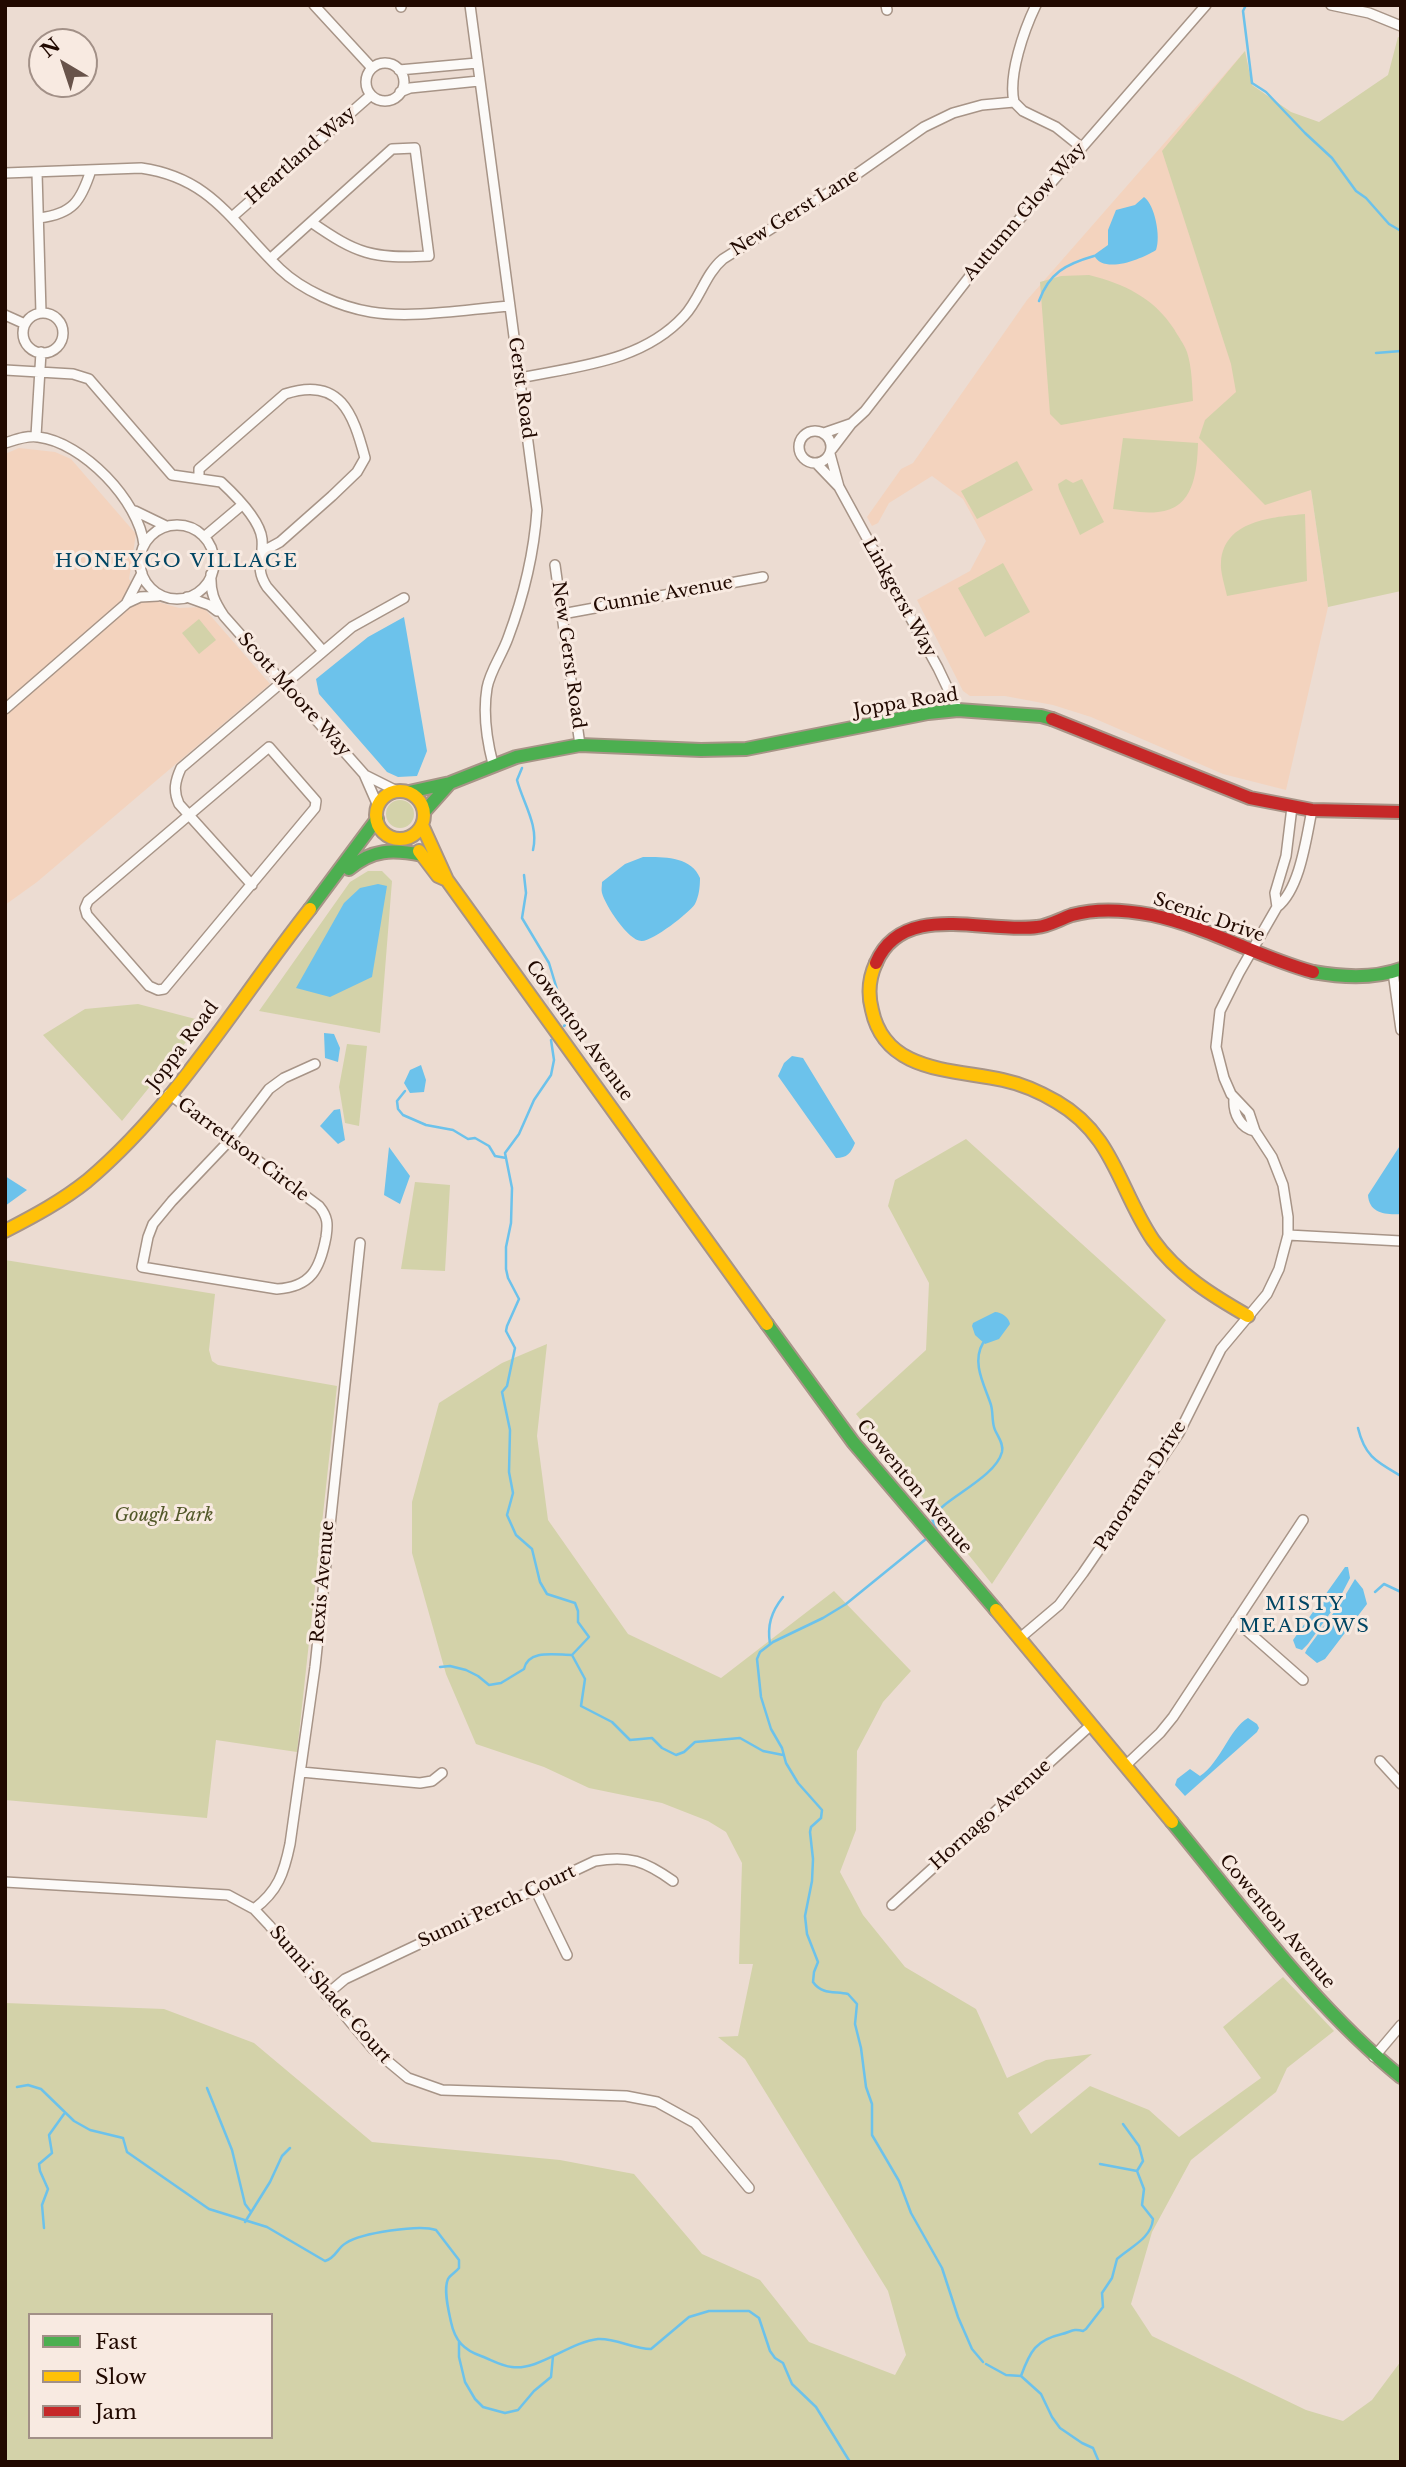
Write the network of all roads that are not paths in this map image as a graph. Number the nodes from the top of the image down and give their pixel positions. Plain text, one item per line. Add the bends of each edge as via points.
1 (314, 5) edge
2 (470, 5) edge
3 (1036, 5) edge
4 (1206, 5) edge
5 (1335, 6) edge
6 (1401, 26) edge
7 (477, 63) junction
8 (372, 68) junction
9 (399, 70) junction
10 (479, 81) junction
11 (400, 92) junction
12 (371, 95) junction
13 (1014, 103) junction
14 (1081, 147) junction
15 (91, 170) junction
16 (5, 173) edge
17 (37, 173) junction
18 (232, 217) junction
19 (39, 218) junction
20 (311, 222) junction
21 (270, 258) junction
22 (510, 306) junction
23 (41, 313) junction
24 (5, 315) edge
25 (25, 324) junction
26 (41, 352) junction
27 (5, 370) edge
28 (41, 371) junction
29 (520, 378) junction
30 (851, 424) junction
31 (824, 433) junction
32 (36, 436) junction
33 (5, 443) edge
34 (831, 452) junction
35 (816, 463) junction
36 (199, 478) junction
37 (839, 487) junction
38 (242, 505) junction
39 (133, 510) junction
40 (166, 526) junction
41 (204, 537) junction
42 (144, 545) junction
43 (262, 549) junction
44 (555, 565) dead end
45 (142, 573) junction
46 (211, 574) junction
47 (763, 576) dead end
48 (164, 596) junction
49 (187, 597) junction
50 (404, 598) dead end
51 (127, 603) junction
52 (562, 614) junction
53 (224, 616) junction
54 (323, 651) junction
55 (281, 683) junction
56 (5, 709) edge
57 (958, 710) junction
58 (580, 745) junction
59 (493, 764) junction
60 (364, 774) junction
61 (450, 783) junction
62 (403, 792) junction
63 (1292, 807) junction
64 (1312, 810) junction
65 (1401, 812) edge
66 (377, 813) junction
67 (188, 816) junction
68 (423, 818) junction
69 (388, 836) junction
70 (404, 838) junction
71 (358, 849) junction
72 (422, 855) junction
73 (447, 880) junction
74 (252, 885) junction
75 (325, 887) junction
76 (1277, 907) junction
77 (1253, 951) junction
78 (1397, 971) edge
79 (1401, 1030) edge
80 (315, 1064) dead end
81 (169, 1094) junction
82 (230, 1140) junction
83 (5, 1231) edge
84 (1288, 1235) junction
85 (1401, 1241) edge
86 (360, 1243) dead end
87 (1248, 1316) junction
88 (1303, 1520) dead end
89 (1237, 1621) junction
90 (1020, 1638) junction
91 (1303, 1680) dead end
92 (1091, 1725) junction
93 (1380, 1761) dead end
94 (1125, 1766) junction
95 (301, 1772) junction
96 (442, 1773) dead end
97 (1401, 1784) edge
98 (673, 1881) dead end
99 (5, 1882) edge
100 (535, 1889) junction
101 (892, 1905) dead end
102 (254, 1909) junction
103 (567, 1955) dead end
104 (326, 1995) junction
105 (1401, 2025) edge
106 (1374, 2057) junction
107 (1401, 2077) edge
108 (749, 2188) dead end

1 - 8 street
2 - 7 street, Gerst Road
3 - 13 street via 1012,81
4 - 14 street, Autumn Glow Way
5 - 6 street
7 - 9 street
7 - 10 street, Gerst Road
8 - 9 street via 383,63
8 - 12 street, Heartland Way via 366,79
9 - 11 street
10 - 11 street, Heartland Way
10 - 22 street, Gerst Road
11 - 12 street, Heartland Way via 385,101
12 - 18 street, Heartland Way
13 - 14 street
13 - 29 street, New Gerst Lane via 963,110 924,127 723,258 682,318 642,347 610,359
14 - 30 street, Autumn Glow Way
15 - 17 street
15 - 18 street via 161,171 189,182
15 - 19 street via 72,207 58,216
16 - 17 street
17 - 19 street
18 - 21 street
19 - 23 street
20 - 20 street via 392,149 415,148 429,256 364,253
20 - 21 street
21 - 22 street via 320,295 370,312
22 - 29 street, Gerst Road
23 - 25 street
23 - 26 street via 54,316 62,333 54,349
24 - 25 street
25 - 26 street via 26,343
26 - 28 street
27 - 28 street
28 - 32 street
28 - 36 street via 89,379 172,475
29 - 59 street, Gerst Road via 537,510 518,606 487,684
30 - 31 street, Autumn Glow Way
30 - 34 street, Autumn Glow Way
31 - 34 street
31 - 35 street via 809,432 800,443 803,458
32 - 33 street
32 - 39 street via 80,454
34 - 35 street
34 - 37 street, Linkgerst Way
35 - 37 street, Linkgerst Way
36 - 38 street via 221,482
36 - 43 street via 199,469 285,394 318,388 337,397 353,417 365,458 332,496 279,542
37 - 57 street, Linkgerst Way
38 - 41 street
38 - 43 street via 259,525
39 - 40 street
39 - 42 street
40 - 41 street via 187,526
40 - 42 street
41 - 46 street via 213,558
42 - 45 street
43 - 54 street via 261,578
44 - 52 street, New Gerst Road
45 - 48 street via 146,583
45 - 51 street
46 - 49 street via 202,589
46 - 53 street, Scott Moore Way via 213,600
47 - 52 street, Cunnie Avenue
48 - 49 street
48 - 51 street via 150,595
49 - 53 street, Scott Moore Way
50 - 54 street via 352,627
51 - 56 street
52 - 58 street, New Gerst Road
53 - 55 street, Scott Moore Way
54 - 55 street
55 - 60 street, Scott Moore Way
55 - 67 street via 181,768 175,782 176,797
57 - 58 street, Joppa Road via 746,749
57 - 63 street, Joppa Road via 1041,716 1250,798
58 - 59 street, Joppa Road
59 - 61 street, Joppa Road
60 - 62 street, Scott Moore Way
60 - 66 street, Scott Moore Way
61 - 62 street, Joppa Road
61 - 68 street, Joppa Road
62 - 66 street, Joppa Road via 386,796
62 - 68 street via 419,800
63 - 64 street, Joppa Road
63 - 76 street, Panorama Drive via 1286,856 1275,893
64 - 65 street, Joppa Road
64 - 76 street, Panorama Drive via 1294,883 1287,900
66 - 69 street via 379,826
66 - 71 street, Joppa Road
67 - 74 street
67 - 74 street via 269,747 316,801
67 - 74 street via 85,908 149,986 164,989
68 - 70 street, Joppa Road via 411,836
68 - 73 street, Cowenton Avenue via 428,842 446,870
69 - 70 street
69 - 71 street, Joppa Road
70 - 72 street, Cowenton Avenue
71 - 75 street, Joppa Road
72 - 73 street, Cowenton Avenue via 438,876
72 - 75 street via 374,851 355,863 333,887
73 - 90 street, Cowenton Avenue via 853,1442
75 - 81 street, Joppa Road
76 - 77 street, Panorama Drive
77 - 78 street, Scenic Drive via 1328,976
77 - 84 street, Panorama Drive via 1220,1012 1216,1033 1219,1061 1234,1099 1250,1113 1255,1131 1272,1157 1283,1185
77 - 87 street, Scenic Drive via 1173,920 1115,910 1081,913 1038,927 936,923 906,933 884,949 870,987 873,1018 884,1040 917,1065 1016,1084 1082,1120 1112,1156 1144,1225 1168,1258 1200,1288
78 - 79 street, Scenic Drive
80 - 82 street via 269,1088
81 - 82 street, Garrettson Circle
81 - 83 street, Joppa Road via 133,1137 85,1182 46,1211
82 - 82 street, Garrettson Circle via 153,1224 142,1267 277,1289 296,1286 322,1258 328,1225 324,1212
84 - 85 street
84 - 87 street, Panorama Drive via 1274,1282
86 - 95 street, Rexis Avenue
87 - 90 street, Panorama Drive via 1215,1359 1169,1448 1073,1588
88 - 89 street
89 - 91 street
89 - 94 street via 1166,1726
90 - 92 street, Cowenton Avenue
92 - 94 street, Cowenton Avenue
92 - 101 street, Hornago Avenue
93 - 97 street
94 - 106 street, Cowenton Avenue via 1333,2016
95 - 96 street via 420,1783
95 - 102 street, Rexis Avenue via 286,1864 272,1893
98 - 100 street, Sunni Perch Court via 650,1865 614,1858 595,1861
99 - 102 street, Sunni Shade Court via 228,1895
100 - 103 street
100 - 104 street, Sunni Perch Court via 345,1979
102 - 104 street, Sunni Shade Court
104 - 108 street, Sunni Shade Court via 373,2049 408,2078 442,2090 626,2096 657,2102 695,2123
105 - 106 street
106 - 107 street, Cowenton Avenue

